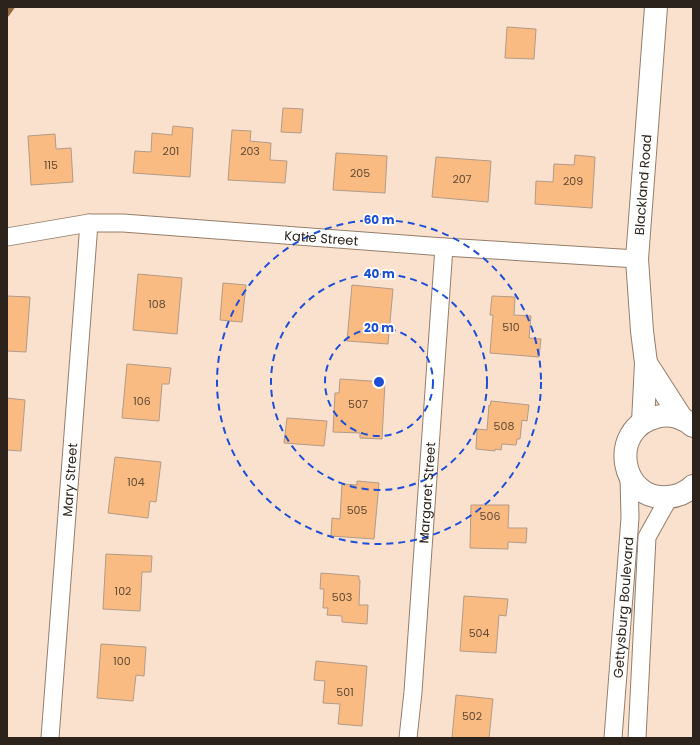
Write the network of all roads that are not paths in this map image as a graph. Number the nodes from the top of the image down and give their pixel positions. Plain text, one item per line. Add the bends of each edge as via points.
1 (656, 7) edge
2 (89, 222) junction
3 (7, 237) edge
4 (444, 248) junction
5 (637, 259) junction
6 (646, 363) junction
7 (643, 422) junction
8 (687, 422) edge
9 (630, 476) junction
10 (693, 486) edge
11 (670, 496) junction
12 (50, 738) edge
13 (408, 738) edge
14 (613, 738) edge
15 (637, 738) edge

1 - 5 street, Blackland Road
2 - 3 street, Katie Street
2 - 4 street, Katie Street
2 - 12 street, Mary Street
4 - 5 street, Katie Street
4 - 13 street, Margaret Street
5 - 6 street, Blackland Road
6 - 7 street, Blackland Road
6 - 8 street, Blackland Road
7 - 8 street via 662,415 676,416
7 - 9 street via 629,437 625,450 625,463
9 - 11 street via 638,487 649,494
9 - 14 street, Gettysburg Boulevard via 630,518
10 - 11 street via 688,491
11 - 15 street, Gettysburg Boulevard via 647,537

